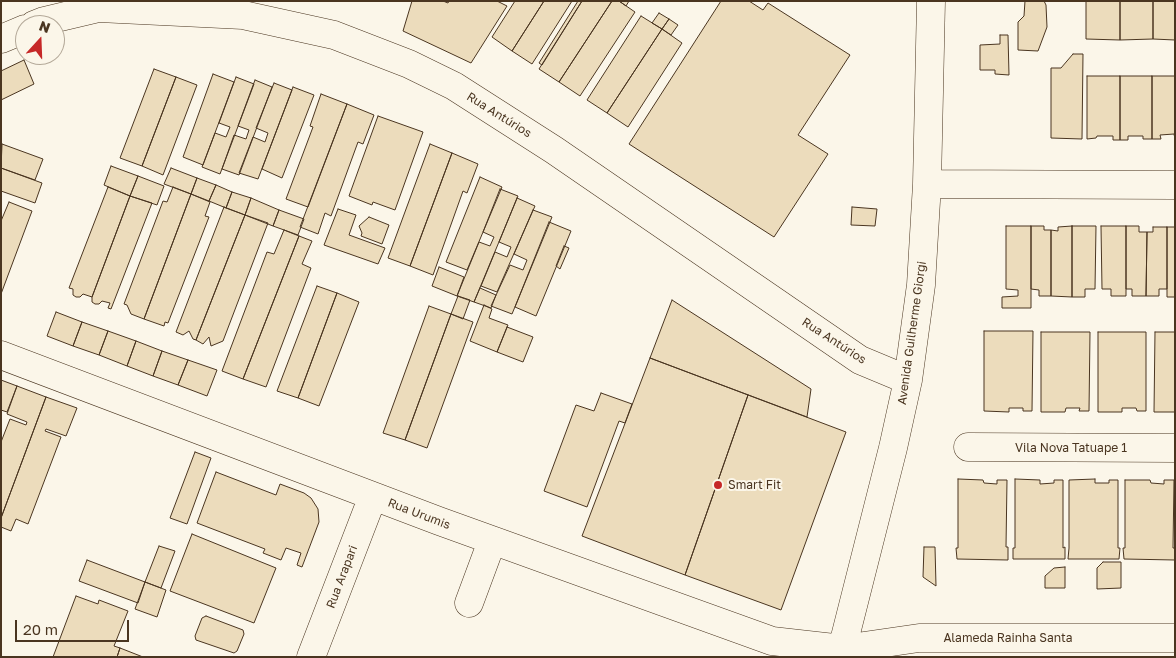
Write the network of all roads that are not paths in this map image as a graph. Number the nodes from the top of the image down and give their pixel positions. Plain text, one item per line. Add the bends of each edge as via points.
1 (268, 1) edge
2 (931, 1) edge
3 (243, 15) junction
4 (65, 16) edge
5 (15, 33) edge
6 (1, 39) edge
7 (927, 184) junction
8 (1175, 184) edge
9 (1, 355) edge
10 (908, 380) junction
11 (968, 447) dead end
12 (1175, 448) edge
13 (373, 496) junction
14 (492, 541) junction
15 (468, 603) dead end
16 (1175, 638) edge
17 (841, 653) edge
18 (311, 657) edge

1 - 3 street
2 - 7 street, Avenida Guilherme Giorgi
3 - 4 street, Rua Antúrios via 99,8
3 - 10 street, Rua Antúrios via 334,35 409,64 454,86 554,150 860,360
5 - 6 street
7 - 8 street
7 - 10 street, Avenida Guilherme Giorgi via 921,285
9 - 13 street, Rua Urumis
10 - 17 street, Avenida Guilherme Giorgi
11 - 12 street, Vila Nova Tatuape 1
13 - 14 street, Rua Urumis
13 - 18 street, Rua Arapari
14 - 15 street
14 - 17 street, Rua Urumis via 772,642
16 - 17 street, Alameda Rainha Santa via 919,638

